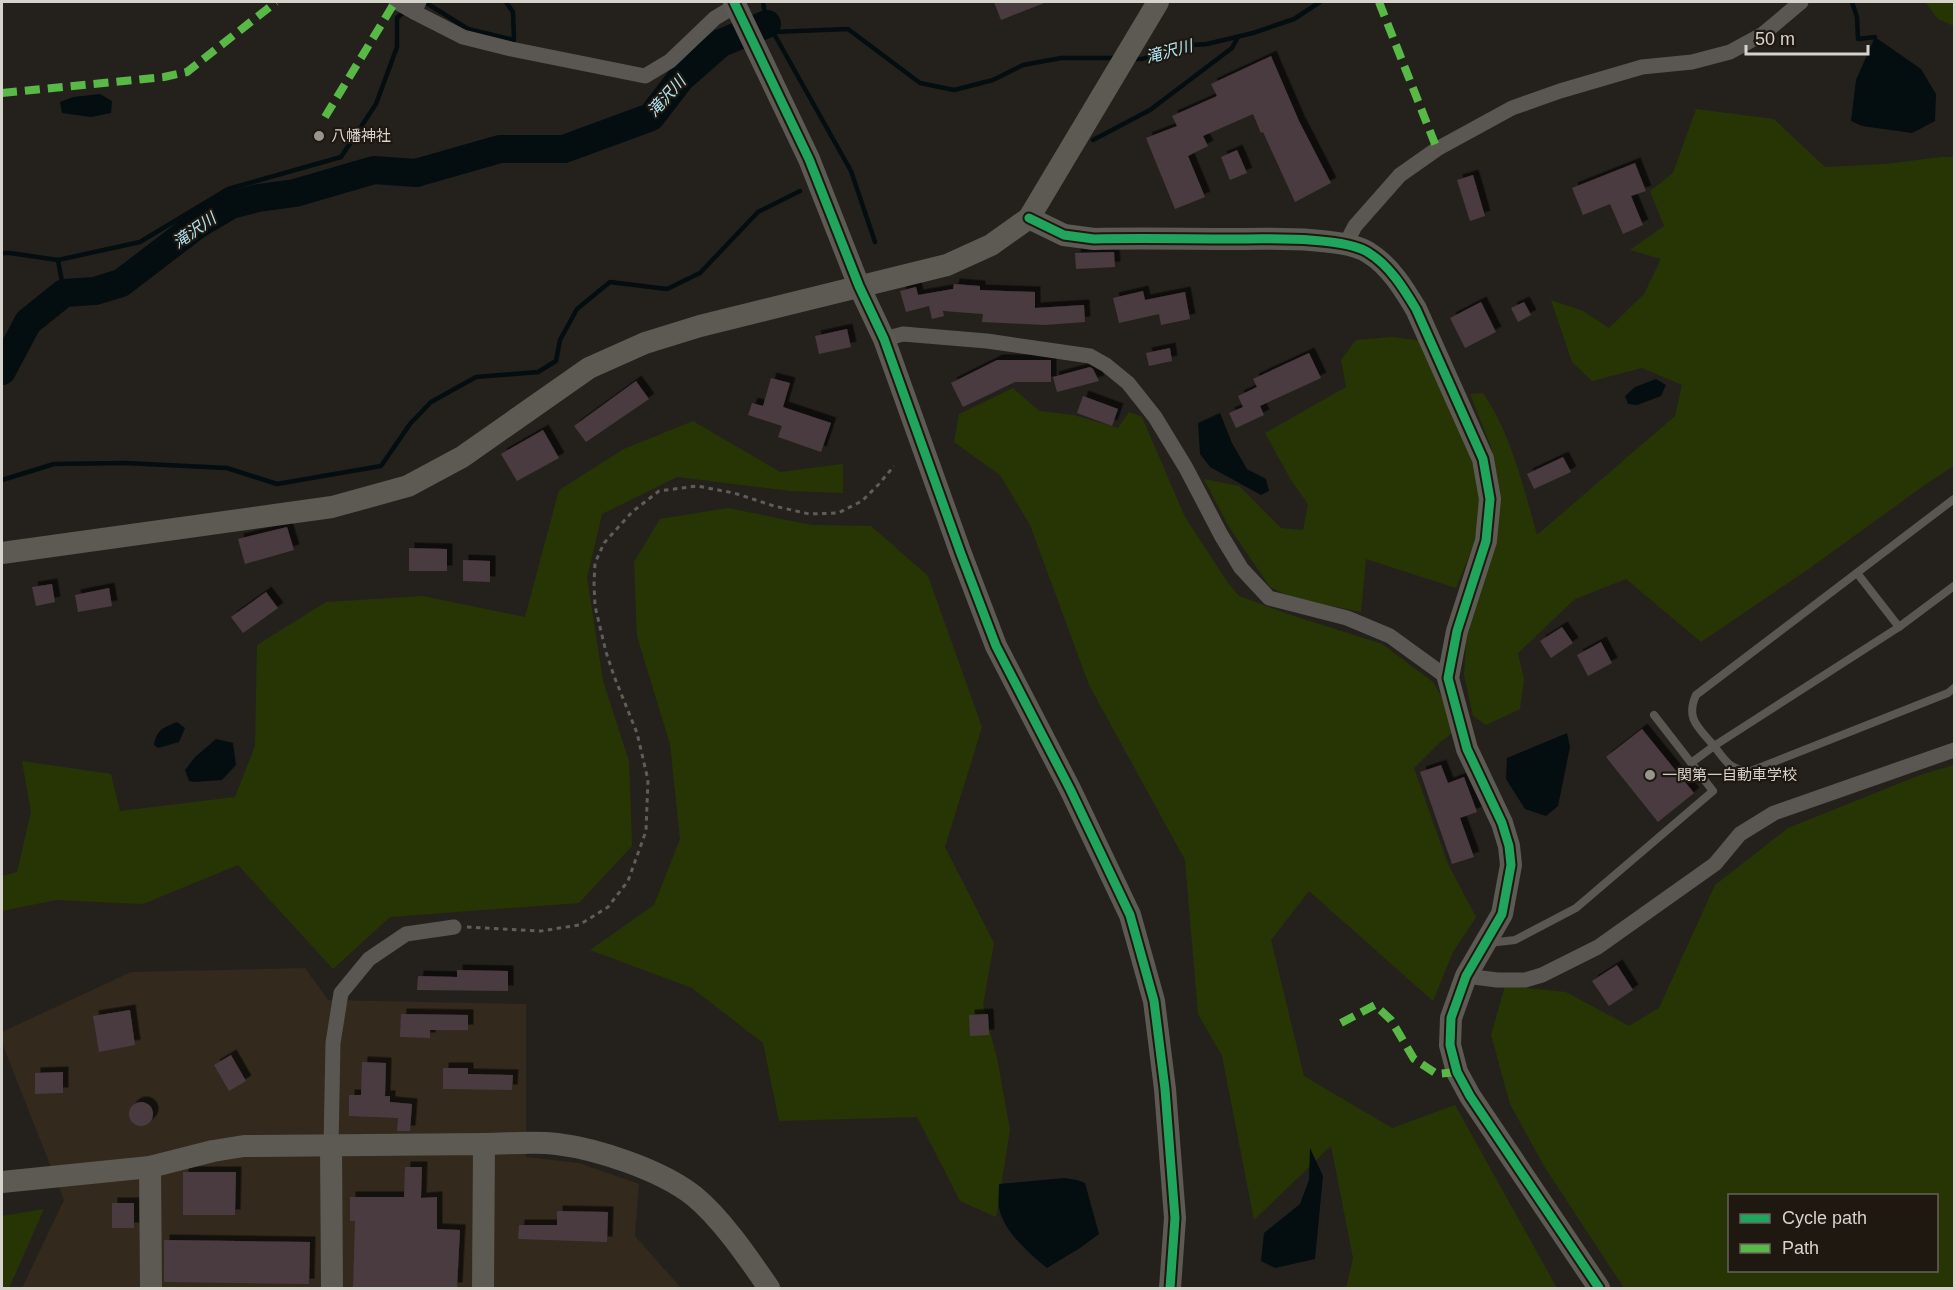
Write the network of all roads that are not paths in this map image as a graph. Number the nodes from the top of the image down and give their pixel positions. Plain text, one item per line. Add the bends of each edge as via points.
1 (396, 2) edge
2 (1158, 2) edge
3 (1802, 2) edge
4 (734, 4) edge
5 (416, 7) edge
6 (1029, 218) junction
7 (1345, 245) junction
8 (859, 286) junction
9 (884, 339) junction
10 (1954, 499) edge
11 (2, 553) edge
12 (1857, 573) junction
13 (1954, 586) edge
14 (1899, 627) junction
15 (1448, 678) junction
16 (1954, 688) edge
17 (1654, 715) dead end
18 (1714, 746) junction
19 (1954, 750) edge
20 (1691, 763) junction
21 (454, 927) road end
22 (1485, 943) junction
23 (1466, 976) junction
24 (484, 1144) junction
25 (332, 1146) junction
26 (150, 1167) junction
27 (2, 1182) edge
28 (151, 1288) edge
29 (332, 1288) edge
30 (483, 1288) edge
31 (769, 1288) edge
32 (1170, 1288) edge
33 (1599, 1288) edge

1 - 5 street
2 - 6 street
3 - 7 street via 1763,34 1730,52 1692,62 1642,67 1512,108 1437,148 1400,175 1355,226
4 - 5 street via 670,61 645,76 463,37
4 - 8 street via 809,159
6 - 7 street via 1064,235 1094,239 1284,238
6 - 8 street via 991,245 947,265
7 - 15 street via 1368,252 1404,289 1484,459 1490,499 1486,542 1457,631
8 - 9 street
8 - 11 street via 700,326 589,368 462,458 408,486 332,507
9 - 15 street via 903,334 999,343 1090,356 1106,365 1128,383 1155,417 1241,568 1269,598 1347,618 1390,636
9 - 32 street via 996,646 1130,915 1154,1001 1165,1089 1175,1218
10 - 12 lane
12 - 14 lane
12 - 18 lane via 1696,694 1690,711 1693,722
13 - 14 lane
14 - 18 lane
15 - 22 street via 1467,749 1509,846 1511,865 1502,914
16 - 18 lane via 1751,771 1729,765
17 - 20 lane
18 - 20 lane
19 - 23 street via 1774,813 1740,834 1715,864 1598,947 1542,975 1526,980
20 - 22 lane via 1713,791 1576,908 1515,940
21 - 25 street via 406,934 369,960 341,993 333,1043
22 - 23 street
23 - 33 street via 1449,1032 1457,1072
24 - 25 street
24 - 30 street
24 - 31 street via 557,1144 608,1155 652,1172 693,1196
25 - 26 street via 244,1146
25 - 29 street
26 - 27 street
26 - 28 street

